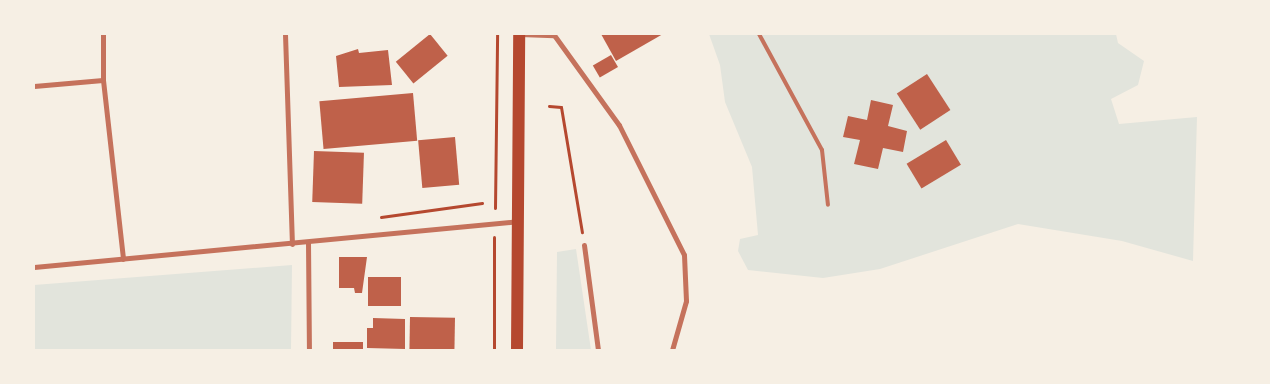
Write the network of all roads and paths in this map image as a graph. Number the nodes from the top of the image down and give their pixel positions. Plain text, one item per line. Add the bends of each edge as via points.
1 (103, 34) edge
2 (285, 34) edge
3 (497, 34) edge
4 (519, 34) edge
5 (759, 34) edge
6 (103, 80) junction
7 (34, 86) edge
8 (549, 106) dead end
9 (482, 204) dead end
10 (828, 205) dead end
11 (377, 217) dead end
12 (518, 221) junction
13 (494, 223) junction
14 (308, 242) junction
15 (292, 244) junction
16 (584, 245) joint
17 (122, 259) junction
18 (34, 268) edge
19 (309, 350) edge
20 (494, 350) edge
21 (517, 350) edge
22 (598, 350) edge
23 (672, 350) edge

1 - 6 street
2 - 15 street
3 - 13 path
4 - 12 main road
4 - 23 street via 554,35 620,125 684,255 686,301
5 - 10 lane via 822,150
6 - 7 street
6 - 17 street
8 - 16 path via 561,107
9 - 11 path
12 - 13 street
12 - 21 main road
13 - 14 street
13 - 20 path
14 - 15 street
14 - 19 street
15 - 17 street
16 - 22 street
17 - 18 street

